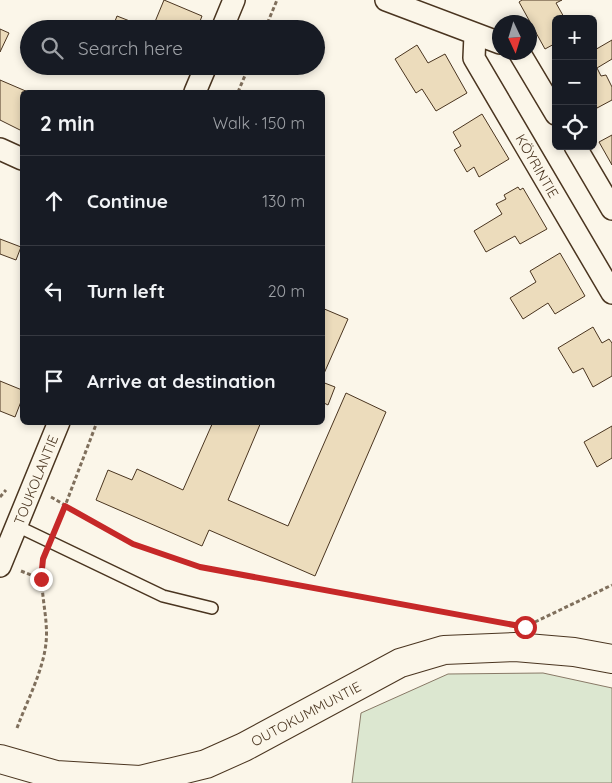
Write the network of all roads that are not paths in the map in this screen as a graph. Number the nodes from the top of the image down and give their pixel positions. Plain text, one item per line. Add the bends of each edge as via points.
1 (234, 0) edge
2 (386, 0) edge
3 (226, 20) edge
4 (475, 34) junction
5 (492, 40) edge
6 (524, 60) edge
7 (202, 75) edge
8 (196, 90) edge
9 (552, 107) edge
10 (0, 149) edge
11 (577, 150) edge
12 (20, 158) edge
13 (612, 209) edge
14 (612, 294) edge
15 (58, 425) edge
16 (8, 521) edge
17 (0, 566) edge
18 (212, 608) dead end
19 (612, 659) edge
20 (0, 759) edge

1 - 3 street
2 - 4 street
4 - 5 street
4 - 14 street, KÖYRINTIE via 474,58
6 - 9 street
7 - 8 street
10 - 12 street
11 - 13 street
15 - 16 street, TOUKOLANTIE via 33,487
16 - 17 street, TOUKOLANTIE
16 - 18 lane via 163,596
19 - 20 main road, OUTOKUMMUNTIE via 515,647 444,650 400,663 206,764 140,780 56,775

